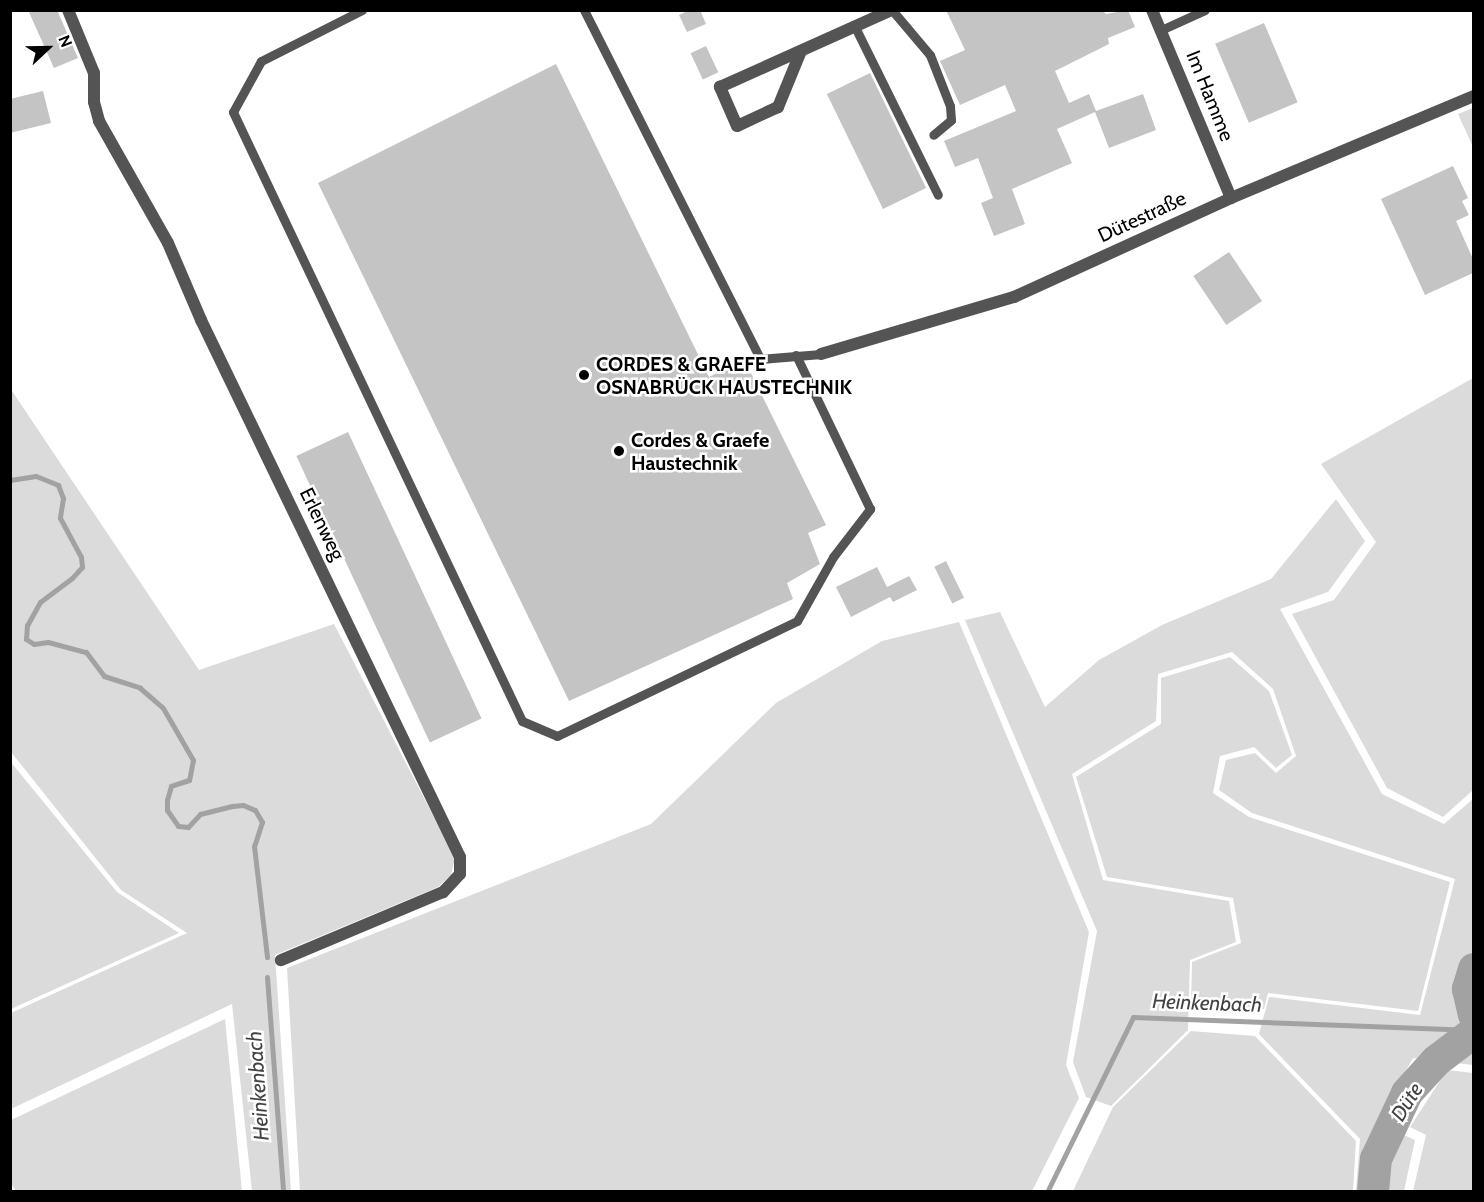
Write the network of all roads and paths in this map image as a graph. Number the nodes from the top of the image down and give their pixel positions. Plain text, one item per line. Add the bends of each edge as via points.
1 (68, 10) edge
2 (362, 10) edge
3 (584, 10) edge
4 (892, 10) edge
5 (1152, 10) edge
6 (1205, 10) edge
7 (855, 27) junction
8 (1161, 30) junction
9 (801, 51) junction
10 (1473, 96) edge
11 (933, 135) dead end
12 (938, 195) dead end
13 (1231, 198) junction
14 (821, 354) joint
15 (796, 355) junction
16 (281, 960) dead end

1 - 16 street, Erlenweg via 94,73 94,102 99,121 168,243 201,320 459,857 460,874 443,892
2 - 15 lane via 261,61 232,112 522,721 557,736 797,621 833,556 870,509
3 - 15 lane via 760,359
4 - 7 street
4 - 11 lane via 930,56 950,106 951,120
5 - 8 street, Im Hamme
6 - 8 lane
7 - 9 street
7 - 12 lane
8 - 13 street, Im Hamme
9 - 9 street via 720,87 737,126 778,108
10 - 13 street, Dütestraße
13 - 14 street, Dütestraße via 1014,297
14 - 15 lane

